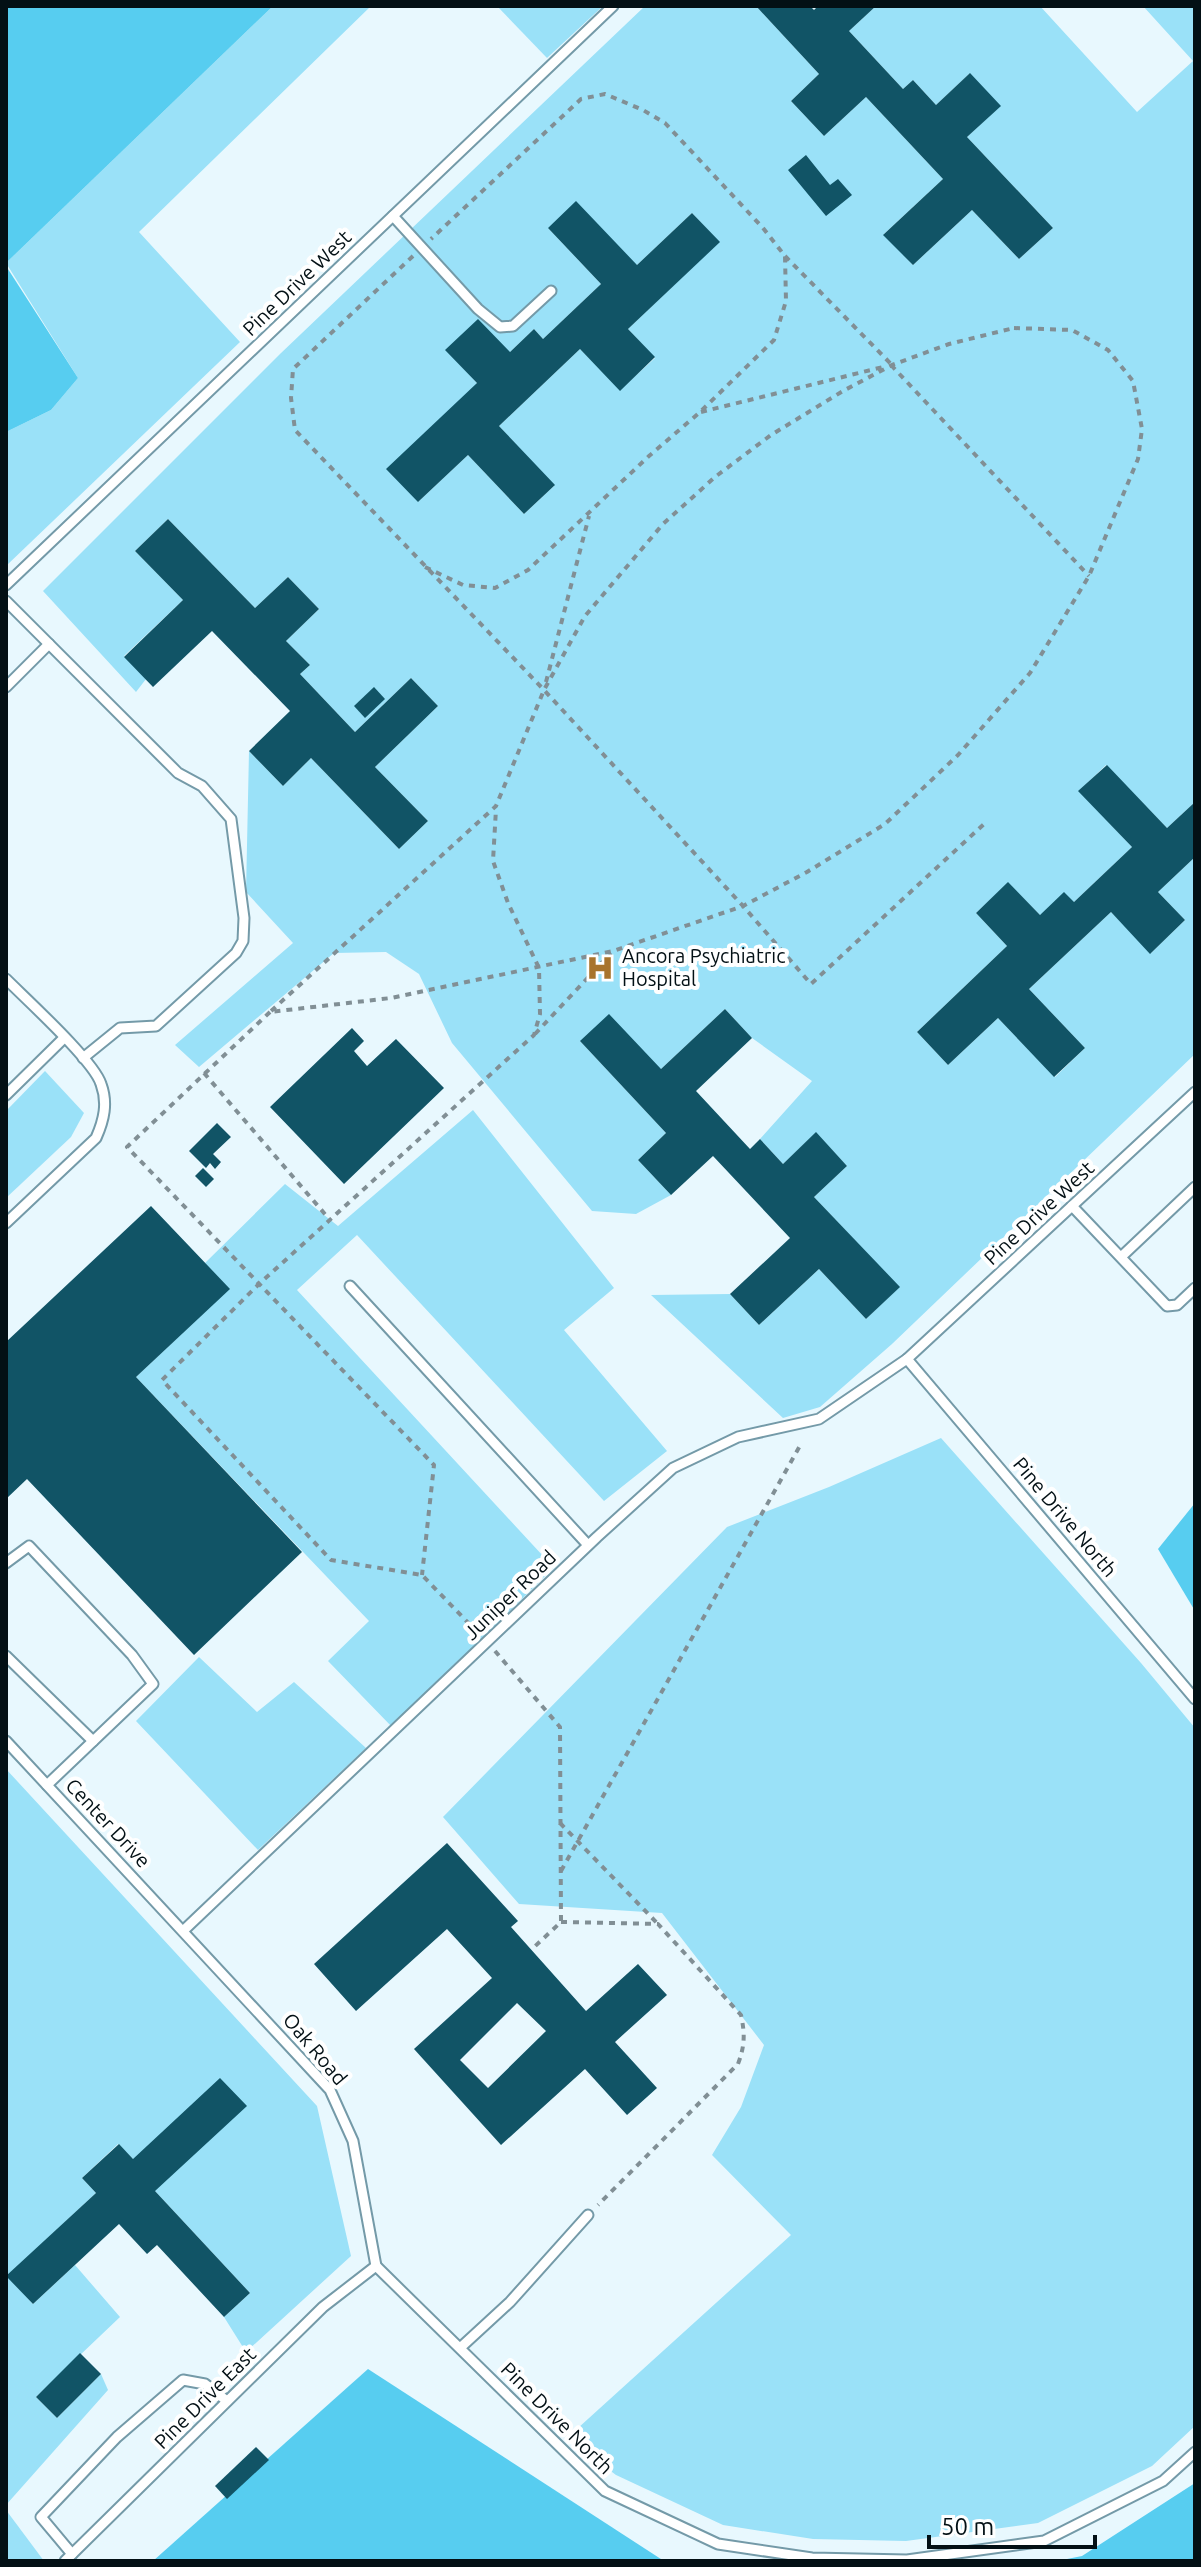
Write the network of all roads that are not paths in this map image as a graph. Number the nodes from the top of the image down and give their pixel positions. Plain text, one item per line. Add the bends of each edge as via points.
1 (613, 6) edge
2 (393, 216) junction
3 (551, 291) dead end
4 (6, 585) edge
5 (6, 601) edge
6 (49, 644) junction
7 (6, 687) edge
8 (6, 979) edge
9 (64, 1038) junction
10 (83, 1058) junction
11 (1195, 1092) edge
12 (6, 1095) edge
13 (1195, 1187) edge
14 (1072, 1206) junction
15 (6, 1223) edge
16 (1121, 1257) junction
17 (350, 1286) dead end
18 (1195, 1288) edge
19 (907, 1359) junction
20 (588, 1545) junction
21 (6, 1563) edge
22 (6, 1656) edge
23 (1195, 1699) edge
24 (6, 1741) edge
25 (93, 1741) junction
26 (47, 1785) junction
27 (184, 1930) junction
28 (588, 2215) road end
29 (376, 2266) junction
30 (460, 2348) junction
31 (227, 2401) junction
32 (1195, 2452) edge
33 (68, 2558) edge

1 - 2 lane, Pine Drive West
2 - 3 lane via 500,327 513,326
2 - 4 lane, Pine Drive West
5 - 6 lane
6 - 7 lane
6 - 10 lane via 231,819 244,918 243,941 236,953 156,1026 120,1028
8 - 9 lane
9 - 10 lane
9 - 12 lane
10 - 15 lane via 102,1086 104,1120 96,1138
11 - 14 lane, Pine Drive West
13 - 16 lane
14 - 16 lane
14 - 19 lane, Pine Drive West
16 - 18 lane via 1167,1306 1177,1305
17 - 20 lane
19 - 20 lane, Juniper Road via 819,1419 738,1437 673,1468
19 - 23 lane, Pine Drive North
20 - 27 lane, Juniper Road
21 - 25 lane via 29,1546 153,1684
22 - 25 lane
24 - 26 lane, Center Drive
25 - 26 lane
26 - 27 lane, Center Drive
27 - 29 lane, Oak Road via 330,2090 353,2141
28 - 30 lane via 510,2302
29 - 30 lane, Pine Drive North
29 - 31 lane, Pine Drive East via 323,2307
30 - 32 lane, Pine Drive North via 605,2491 718,2544 796,2556 907,2560 1044,2541 1163,2481
31 - 33 lane, Pine Drive East
31 - 33 lane via 205,2384 183,2380 117,2437 41,2517

